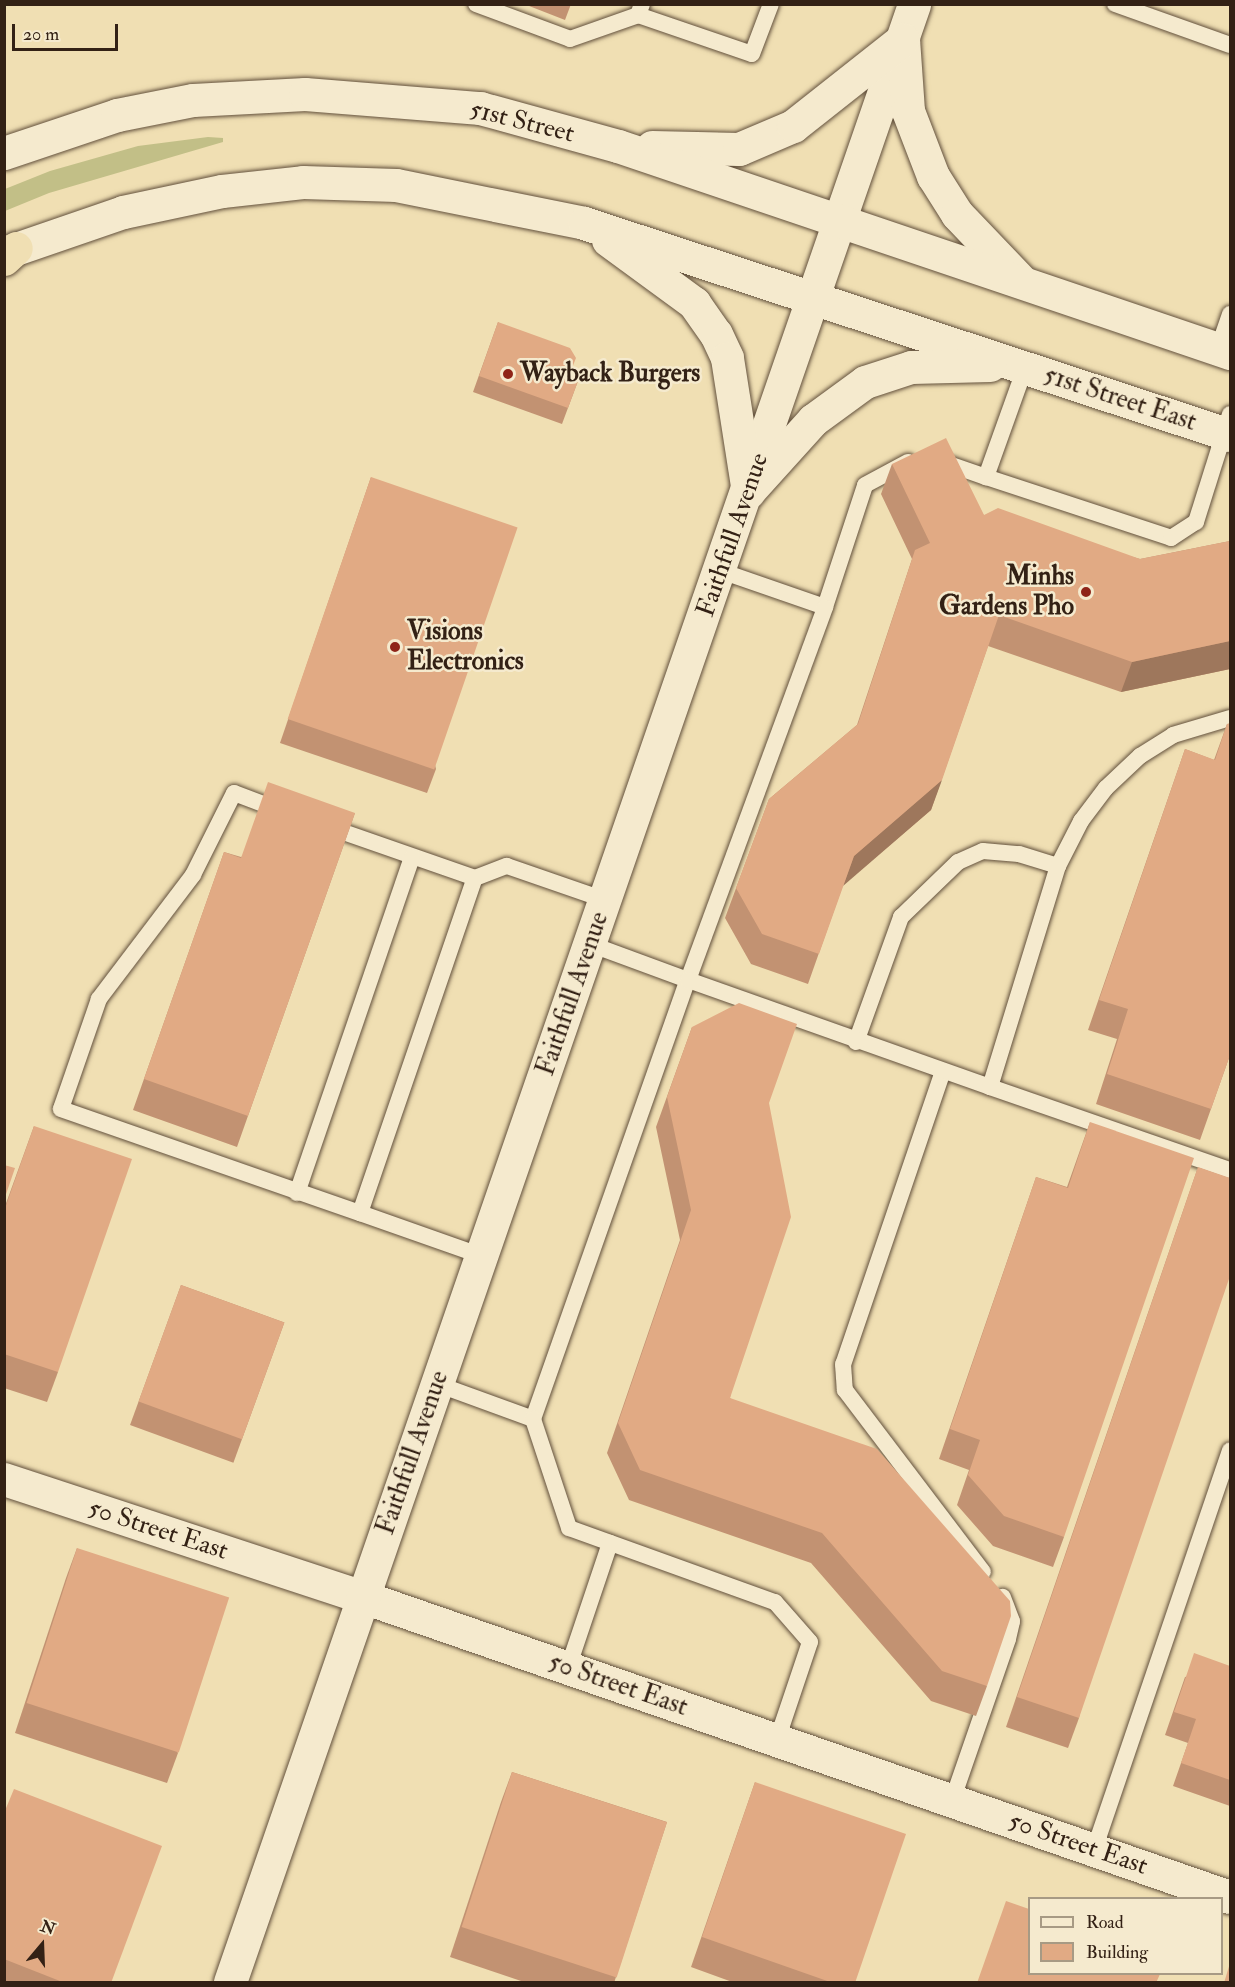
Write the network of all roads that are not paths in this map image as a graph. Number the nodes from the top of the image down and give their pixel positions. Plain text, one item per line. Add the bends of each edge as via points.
1 (476, 4) edge
2 (771, 4) edge
3 (914, 4) edge
4 (1115, 4) edge
5 (640, 10) edge
6 (903, 39) junction
7 (1230, 45) edge
8 (618, 146) junction
9 (4, 153) edge
10 (840, 222) junction
11 (584, 223) junction
12 (8, 254) edge
13 (1024, 285) junction
14 (814, 297) junction
15 (1230, 314) edge
16 (1224, 351) edge
17 (1017, 367) junction
18 (1229, 427) edge
19 (986, 477) junction
20 (748, 492) junction
21 (721, 571) junction
22 (825, 607) junction
23 (1230, 718) edge
24 (412, 857) junction
25 (1058, 866) junction
26 (475, 878) junction
27 (605, 900) junction
28 (590, 944) junction
29 (688, 980) junction
30 (856, 1042) junction
31 (943, 1071) junction
32 (990, 1087) junction
33 (1230, 1170) edge
34 (297, 1193) junction
35 (360, 1213) junction
36 (482, 1256) junction
37 (437, 1384) junction
38 (533, 1419) junction
39 (1230, 1451) edge
40 (4, 1479) edge
41 (610, 1543) junction
42 (363, 1597) junction
43 (568, 1668) junction
44 (777, 1740) junction
45 (952, 1801) junction
46 (1094, 1850) junction
47 (1230, 1897) edge
48 (230, 1983) edge

1 - 5 lane via 570,39
2 - 5 lane via 752,54
3 - 6 main road, Faithfull Avenue
4 - 7 lane
6 - 8 main road via 793,126 739,149
6 - 10 main road, Faithfull Avenue
6 - 13 main road via 908,111 933,176 957,214
8 - 9 main road, 51st Street via 480,108 305,94 182,102 117,115
8 - 10 main road, 51st Street
10 - 13 main road, 51st Street
10 - 14 main road, Faithfull Avenue
11 - 12 main road via 396,185 303,182 222,191 123,212
11 - 14 main road
11 - 20 main road via 694,303 716,334 727,358
13 - 16 main road
14 - 17 main road
14 - 20 main road, Faithfull Avenue
15 - 16 lane
17 - 18 main road, 51st Street East
17 - 19 lane
17 - 20 main road via 911,367 865,382 813,420
18 - 19 lane via 1196,522 1171,538
19 - 22 lane via 922,455 865,485
20 - 21 main road, Faithfull Avenue
21 - 22 lane
21 - 27 main road, Faithfull Avenue
22 - 29 lane
23 - 25 lane via 1173,735 1140,756 1106,788 1081,821
24 - 26 lane
24 - 34 lane
24 - 34 lane via 234,793 193,875 99,999 61,1108
25 - 30 lane via 1019,854 983,851 958,862 901,917
25 - 32 lane
26 - 27 lane via 507,866
26 - 35 lane
27 - 28 main road, Faithfull Avenue
28 - 29 lane
28 - 36 main road, Faithfull Avenue
29 - 30 lane
29 - 38 lane
30 - 31 lane
31 - 32 lane
31 - 45 lane via 843,1364 845,1390 1007,1604 1012,1621
32 - 33 lane
34 - 35 lane
35 - 36 lane
36 - 37 main road, Faithfull Avenue
37 - 38 lane
37 - 42 main road, Faithfull Avenue
38 - 41 lane via 568,1528
39 - 46 lane
40 - 42 main road, 50 Street East
41 - 43 lane
41 - 44 lane via 775,1602 810,1642
42 - 43 main road, 50 Street East
42 - 48 main road, Faithfull Avenue
43 - 44 main road, 50 Street East
44 - 45 main road, 50 Street East
45 - 46 main road, 50 Street East
46 - 47 main road, 50 Street East

